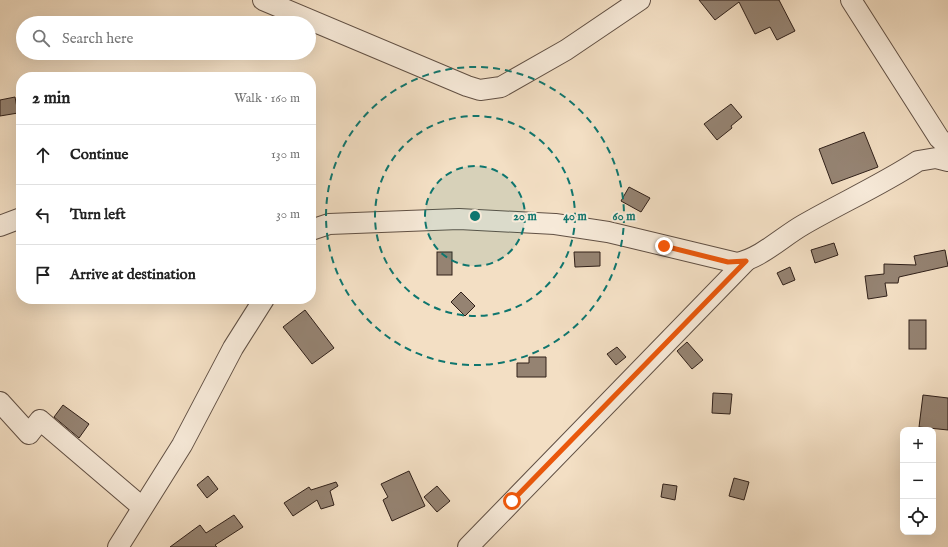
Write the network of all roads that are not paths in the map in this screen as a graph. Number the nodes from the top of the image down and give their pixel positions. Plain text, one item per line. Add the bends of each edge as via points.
1 (264, 0) edge
2 (640, 0) edge
3 (851, 0) edge
4 (302, 16) edge
5 (316, 22) edge
6 (948, 148) edge
7 (948, 161) edge
8 (16, 220) edge
9 (0, 226) edge
10 (316, 228) edge
11 (746, 261) junction
12 (261, 304) edge
13 (0, 402) edge
14 (142, 507) junction
15 (118, 547) edge
16 (468, 547) edge

1 - 4 street
2 - 5 street via 566,50 512,82 501,87 480,90
3 - 6 street via 939,138
7 - 11 street via 936,158 918,161 802,226
8 - 9 street
10 - 11 street via 329,224 459,218 555,224 608,232 728,262
11 - 16 street
12 - 14 street via 232,348 182,445
13 - 14 street via 29,434 40,420
14 - 15 street

